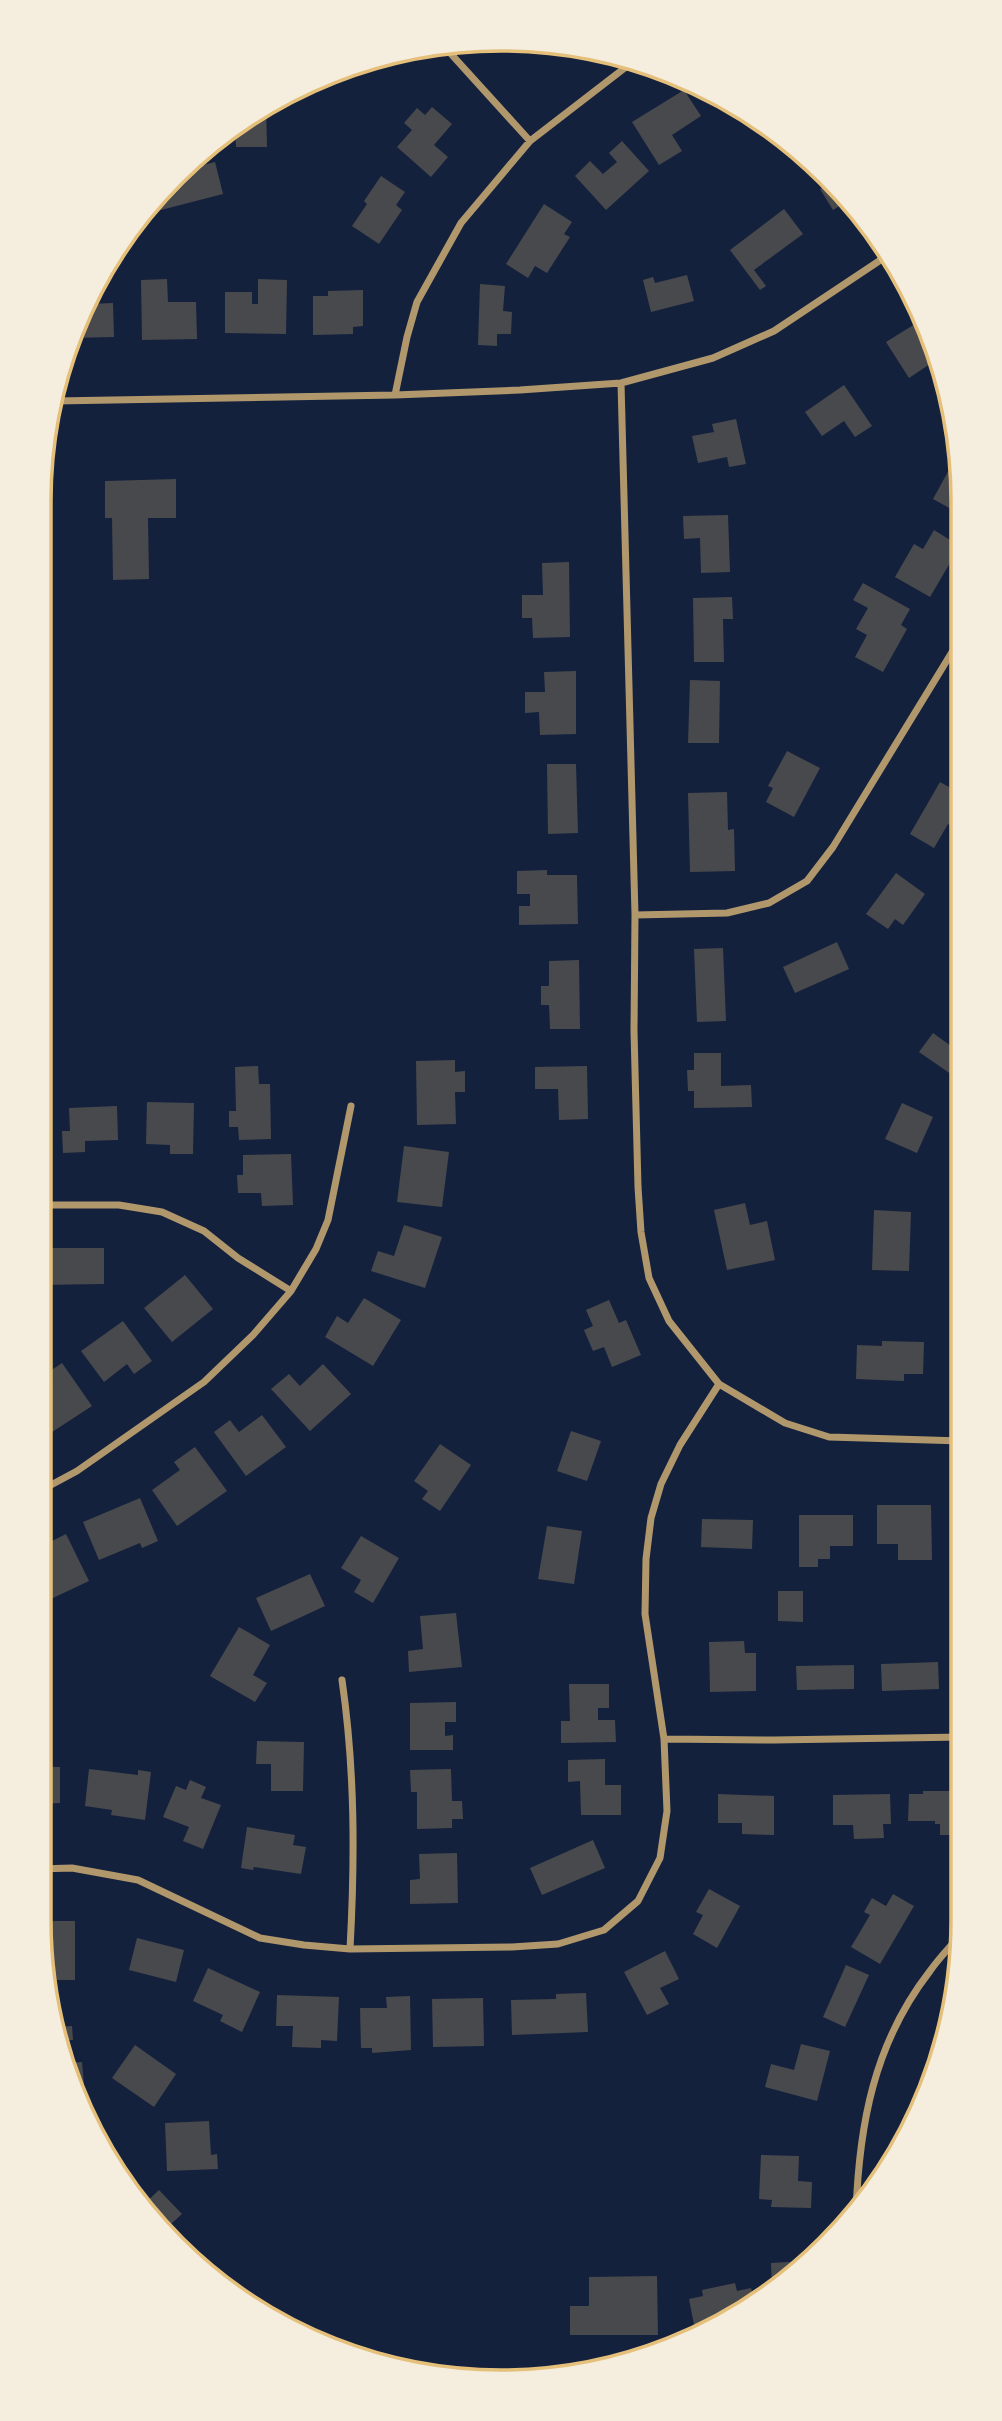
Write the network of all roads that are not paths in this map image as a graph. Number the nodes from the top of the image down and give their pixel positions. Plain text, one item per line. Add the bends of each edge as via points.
1 (451, 54) edge
2 (625, 68) edge
3 (530, 141) junction
4 (881, 260) edge
5 (621, 383) junction
6 (396, 396) junction
7 (62, 401) edge
8 (951, 654) edge
9 (635, 915) junction
10 (351, 1106) dead end
11 (51, 1205) edge
12 (292, 1291) junction
13 (719, 1384) junction
14 (951, 1441) edge
15 (51, 1485) edge
16 (342, 1680) dead end
17 (951, 1737) edge
18 (664, 1739) junction
19 (51, 1869) edge
20 (950, 1947) edge
21 (349, 1949) junction
22 (857, 2196) edge

1 - 3 street
2 - 3 street
3 - 6 street via 461,223 439,260 417,302
4 - 5 street via 774,331 712,358
5 - 6 street
5 - 9 street
6 - 7 street
8 - 9 street via 833,847 807,881 769,903 727,913
9 - 13 street via 638,1187 649,1278 669,1321
10 - 12 street via 328,1220
11 - 12 street via 118,1205 162,1212 204,1231
12 - 15 street via 204,1382
13 - 14 street via 785,1423 829,1437
13 - 18 street via 680,1446 651,1518 645,1614
16 - 21 street via 352,1769
17 - 18 street
18 - 21 street via 667,1811 660,1858 638,1901 604,1930 558,1944
19 - 21 street via 138,1880 260,1938
20 - 22 street via 894,2029 874,2080 858,2159

